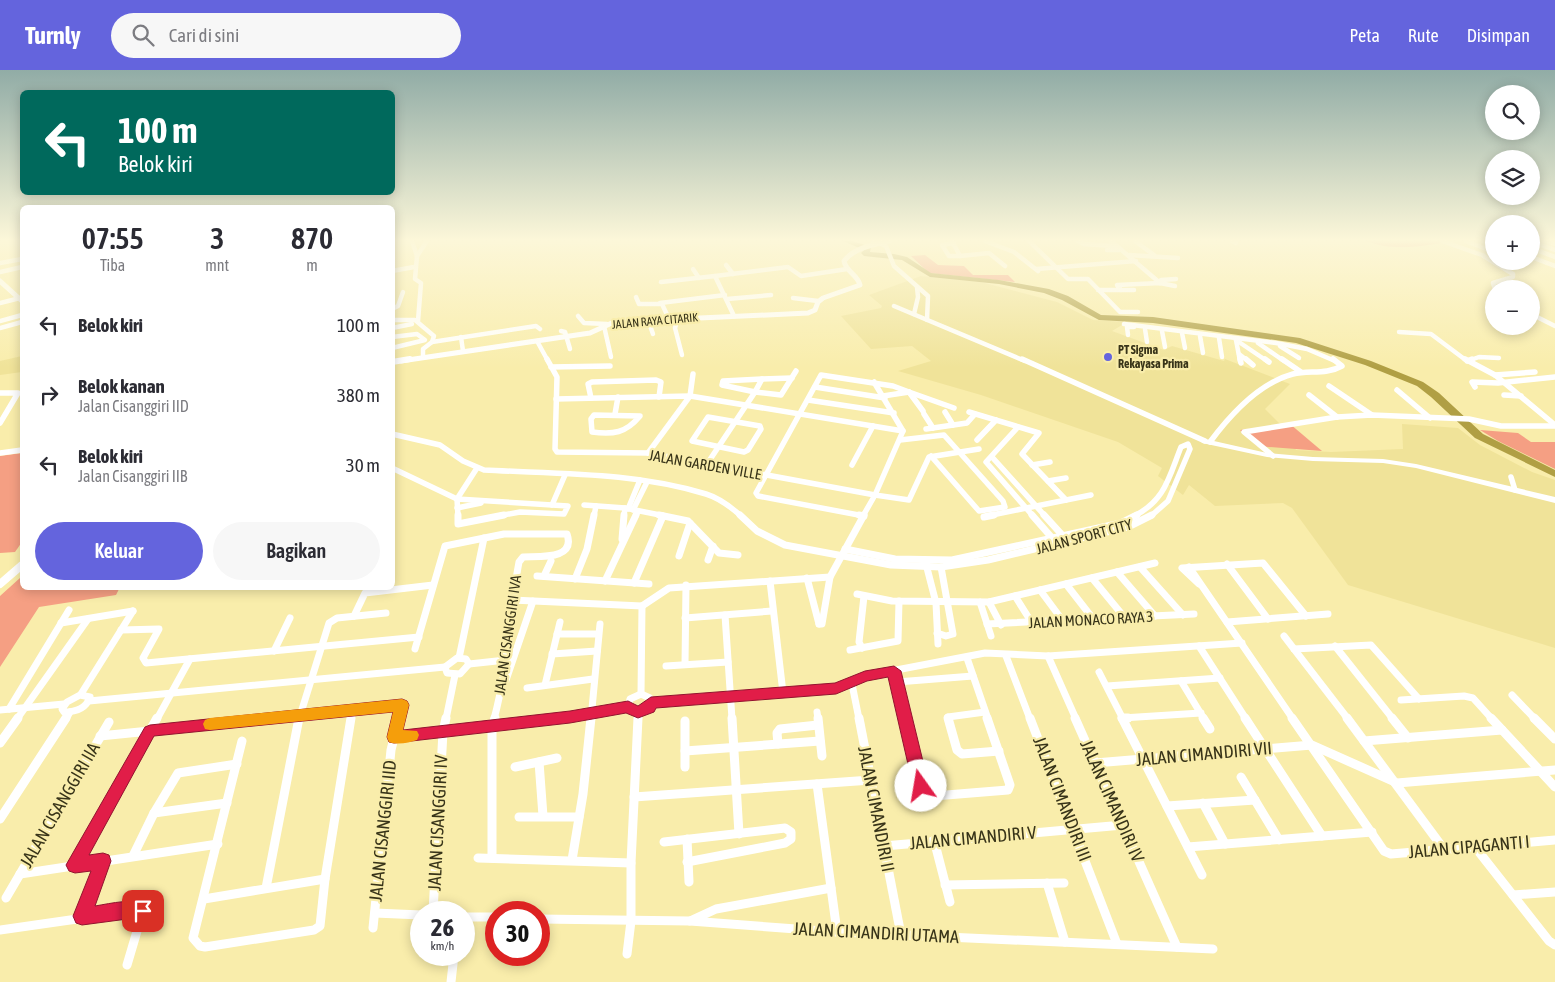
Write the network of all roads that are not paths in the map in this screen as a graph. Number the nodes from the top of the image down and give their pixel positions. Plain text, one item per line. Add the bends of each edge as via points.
1 (1, 283) edge
2 (421, 284) edge
3 (719, 284) edge
4 (860, 284) edge
5 (913, 284) edge
6 (1092, 284) edge
7 (1137, 284) edge
8 (1167, 284) edge
9 (1175, 286) dead end
10 (917, 287) junction
11 (1098, 290) junction
12 (1121, 290) junction
13 (1134, 290) dead end
14 (403, 292) dead end
15 (771, 295) dead end
16 (20, 297) edge
17 (636, 297) dead end
18 (726, 297) junction
19 (793, 298) dead end
20 (818, 301) junction
21 (0, 303) edge
22 (660, 303) junction
23 (894, 306) dead end
24 (395, 308) edge
25 (1138, 312) dead end
26 (914, 314) junction
27 (20, 316) edge
28 (578, 316) dead end
29 (734, 316) junction
30 (1540, 317) edge
31 (678, 318) junction
32 (1540, 318) edge
33 (669, 319) junction
34 (395, 320) edge
35 (648, 320) junction
36 (927, 320) junction
37 (0, 321) edge
38 (418, 321) junction
39 (1555, 322) edge
40 (20, 323) edge
41 (412, 324) dead end
42 (1124, 324) dead end
43 (606, 325) junction
44 (1555, 326) edge
45 (395, 327) edge
46 (0, 328) edge
47 (1145, 328) junction
48 (540, 329) dead end
49 (561, 331) dead end
50 (1162, 331) junction
51 (1399, 332) dead end
52 (1182, 333) junction
53 (654, 334) dead end
54 (567, 336) junction
55 (1128, 336) dead end
56 (1200, 336) junction
57 (395, 337) edge
58 (461, 337) junction
59 (1218, 338) junction
60 (1236, 340) junction
61 (537, 341) junction
62 (432, 342) junction
63 (1147, 342) dead end
64 (1258, 343) junction
65 (1165, 346) dead end
66 (1280, 346) junction
67 (395, 347) edge
68 (1185, 348) dead end
69 (570, 349) dead end
70 (463, 351) junction
71 (1204, 353) dead end
72 (1239, 354) junction
73 (682, 355) dead end
74 (1314, 356) dead end
75 (423, 357) junction
76 (611, 357) dead end
77 (1222, 357) dead end
78 (1299, 358) dead end
79 (1499, 358) dead end
80 (1467, 361) junction
81 (395, 362) edge
82 (1269, 362) dead end
83 (1240, 363) dead end
84 (1253, 365) dead end
85 (610, 366) dead end
86 (551, 367) junction
87 (796, 371) dead end
88 (1301, 372) junction
89 (1535, 372) dead end
90 (693, 374) dead end
91 (1495, 375) junction
92 (1555, 377) edge
93 (792, 378) junction
94 (762, 379) junction
95 (874, 382) junction
96 (1504, 382) junction
97 (1328, 386) dead end
98 (815, 387) junction
99 (1475, 387) dead end
100 (1397, 390) dead end
101 (755, 391) junction
102 (909, 392) junction
103 (0, 393) edge
104 (1309, 395) dead end
105 (1504, 395) dead end
106 (690, 396) junction
107 (1521, 396) junction
108 (659, 397) junction
109 (884, 397) junction
110 (591, 398) junction
111 (618, 398) junction
112 (556, 399) junction
113 (808, 400) junction
114 (745, 406) junction
115 (954, 408) dead end
116 (945, 412) dead end
117 (969, 412) dead end
118 (894, 413) junction
119 (923, 413) joint
120 (615, 414) junction
121 (976, 414) junction
122 (799, 415) junction
123 (1372, 415) junction
124 (1337, 417) junction
125 (1430, 418) junction
126 (996, 420) junction
127 (736, 422) junction
128 (0, 423) edge
129 (953, 425) junction
130 (873, 426) junction
131 (1555, 426) edge
132 (1018, 427) junction
133 (934, 428) junction
134 (926, 429) dead end
135 (903, 431) junction
136 (395, 435) edge
137 (900, 440) junction
138 (977, 440) dead end
139 (1208, 442) junction
140 (1188, 444) junction
141 (719, 447) junction
142 (979, 449) dead end
143 (20, 450) edge
144 (0, 453) edge
145 (960, 453) junction
146 (648, 454) junction
147 (931, 456) junction
148 (1272, 456) junction
149 (992, 457) junction
150 (1050, 462) dead end
151 (708, 464) junction
152 (852, 465) dead end
153 (1032, 465) junction
154 (477, 468) junction
155 (395, 469) edge
156 (765, 475) junction
157 (565, 476) junction
158 (1510, 476) dead end
159 (1066, 478) dead end
160 (643, 481) junction
161 (1048, 481) junction
162 (1515, 490) junction
163 (875, 495) junction
164 (1092, 495) dead end
165 (457, 499) junction
166 (1066, 500) junction
167 (1555, 500) edge
168 (490, 501) junction
169 (552, 505) junction
170 (584, 505) dead end
171 (596, 506) junction
172 (1037, 506) junction
173 (457, 508) junction
174 (1027, 508) junction
175 (631, 509) junction
176 (663, 516) junction
177 (864, 516) junction
178 (984, 517) dead end
179 (690, 523) junction
180 (1121, 523) junction
181 (1128, 527) junction
182 (1064, 536) junction
183 (484, 538) junction
184 (1053, 539) junction
185 (621, 546) junction
186 (712, 546) junction
187 (845, 549) junction
188 (738, 555) dead end
189 (679, 556) dead end
190 (841, 557) junction
191 (708, 560) dead end
192 (551, 561) dead end
193 (1154, 563) dead end
194 (1227, 564) junction
195 (20, 567) edge
196 (941, 567) junction
197 (1140, 567) junction
198 (927, 568) junction
199 (1117, 572) junction
200 (830, 577) junction
201 (807, 578) junction
202 (1092, 578) junction
203 (575, 579) junction
204 (605, 581) junction
205 (770, 581) junction
206 (634, 583) junction
207 (0, 584) edge
208 (649, 584) dead end
209 (1066, 584) junction
210 (433, 585) junction
211 (686, 586) junction
212 (395, 589) edge
213 (390, 590) edge
214 (1040, 590) junction
215 (1015, 596) junction
216 (512, 600) junction
217 (533, 600) junction
218 (899, 601) junction
219 (948, 602) junction
220 (980, 602) junction
221 (989, 602) junction
222 (936, 603) junction
223 (642, 606) junction
224 (69, 610) dead end
225 (772, 611) junction
226 (386, 613) dead end
227 (726, 614) junction
228 (1184, 614) junction
229 (1194, 614) dead end
230 (1328, 614) dead end
231 (354, 616) junction
232 (1155, 616) junction
233 (1306, 616) junction
234 (290, 618) dead end
235 (685, 618) junction
236 (1125, 618) junction
237 (88, 619) junction
238 (1268, 619) junction
239 (1094, 620) junction
240 (1063, 621) junction
241 (560, 622) dead end
242 (1227, 622) junction
243 (61, 623) junction
244 (1032, 623) junction
245 (600, 624) dead end
246 (987, 624) junction
247 (1001, 625) junction
248 (121, 630) junction
249 (937, 633) junction
250 (557, 634) junction
251 (598, 634) junction
252 (991, 636) dead end
253 (1284, 636) dead end
254 (419, 637) junction
255 (1242, 643) junction
256 (938, 644) dead end
257 (320, 645) junction
258 (1199, 646) junction
259 (1335, 646) junction
260 (862, 648) junction
261 (415, 649) dead end
262 (850, 650) dead end
263 (1294, 650) junction
264 (274, 651) junction
265 (597, 651) junction
266 (552, 654) junction
267 (1006, 656) junction
268 (1048, 656) junction
269 (459, 658) junction
270 (967, 658) junction
271 (190, 659) junction
272 (506, 660) junction
273 (728, 662) junction
274 (469, 664) junction
275 (685, 664) junction
276 (666, 666) dead end
277 (445, 667) junction
278 (894, 671) junction
279 (1099, 672) dead end
280 (455, 675) junction
281 (973, 676) junction
282 (1220, 678) junction
283 (593, 679) junction
284 (308, 680) junction
285 (1181, 681) junction
286 (897, 682) junction
287 (852, 684) junction
288 (546, 685) junction
289 (1106, 686) junction
290 (503, 687) junction
291 (527, 688) dead end
292 (783, 693) junction
293 (81, 694) junction
294 (171, 694) junction
295 (641, 694) junction
296 (1512, 695) dead end
297 (730, 697) junction
298 (1419, 699) junction
299 (1401, 700) dead end
300 (89, 701) junction
301 (651, 703) junction
302 (64, 704) junction
303 (402, 705) joint
304 (628, 707) junction
305 (25, 708) junction
306 (4, 710) edge
307 (352, 710) junction
308 (70, 712) junction
309 (638, 712) junction
310 (817, 712) dead end
311 (985, 712) junction
312 (1200, 713) junction
313 (589, 714) junction
314 (298, 715) junction
315 (1122, 718) junction
316 (685, 721) dead end
317 (109, 722) dead end
318 (818, 725) junction
319 (492, 727) junction
320 (1210, 729) dead end
321 (1502, 730) junction
322 (150, 731) junction
323 (443, 732) junction
324 (100, 736) junction
325 (394, 737) junction
326 (1408, 738) junction
327 (1555, 739) edge
328 (242, 741) dead end
329 (820, 741) junction
330 (1364, 741) junction
331 (0, 743) edge
332 (778, 744) junction
333 (1312, 745) junction
334 (734, 748) junction
335 (1266, 749) junction
336 (685, 751) junction
337 (998, 751) junction
338 (822, 756) dead end
339 (556, 758) dead end
340 (1144, 759) junction
341 (539, 762) junction
342 (1096, 763) junction
343 (237, 764) junction
344 (515, 767) dead end
345 (685, 768) dead end
346 (1555, 770) edge
347 (1541, 771) junction
348 (1241, 776) dead end
349 (870, 780) junction
350 (1397, 783) junction
351 (817, 784) junction
352 (1555, 787) edge
353 (736, 790) junction
354 (634, 796) junction
355 (1255, 800) junction
356 (228, 803) junction
357 (1203, 803) junction
358 (1167, 806) junction
359 (154, 813) junction
360 (543, 816) junction
361 (519, 817) dead end
362 (579, 817) junction
363 (0, 819) edge
364 (1123, 825) junction
365 (1073, 830) junction
366 (1372, 832) junction
367 (739, 834) junction
368 (1322, 836) junction
369 (687, 839) junction
370 (934, 840) junction
371 (1279, 840) junction
372 (1555, 840) edge
373 (664, 842) dead end
374 (218, 844) junction
375 (1225, 844) junction
376 (884, 846) junction
377 (1188, 846) junction
378 (1475, 847) junction
379 (1443, 848) junction
380 (133, 856) junction
381 (478, 858) dead end
382 (492, 858) junction
383 (572, 860) junction
384 (103, 861) junction
385 (687, 862) junction
386 (631, 863) junction
387 (75, 865) junction
388 (20, 874) junction
389 (1202, 875) dead end
390 (325, 880) junction
391 (689, 882) dead end
392 (1047, 883) junction
393 (1064, 883) dead end
394 (945, 885) junction
395 (266, 888) junction
396 (831, 888) junction
397 (1555, 892) edge
398 (1513, 895) junction
399 (6, 898) dead end
400 (204, 899) junction
401 (434, 901) edge
402 (950, 902) dead end
403 (375, 913) junction
404 (410, 915) edge
405 (82, 916) junction
406 (550, 918) edge
407 (631, 921) junction
408 (690, 921) junction
409 (374, 928) dead end
410 (0, 930) edge
411 (837, 932) junction
412 (901, 935) junction
413 (1065, 942) junction
414 (1116, 944) junction
415 (1555, 945) edge
416 (1177, 946) junction
417 (1213, 949) dead end
418 (627, 954) dead end
419 (128, 965) dead end
420 (452, 966) edge
421 (450, 982) edge

1 - 16 street
2 - 38 street
3 - 18 street
4 - 20 street, JALAN RAYA CITARIK
5 - 10 street
6 - 11 street
7 - 12 street via 1117,286
8 - 9 street
10 - 26 street
10 - 36 street via 928,296
11 - 12 street
11 - 25 street via 1120,312
12 - 13 street
14 - 24 street
15 - 18 street
16 - 21 street
17 - 22 street via 639,304
18 - 22 street
18 - 29 street
19 - 20 street
20 - 29 street, JALAN RAYA CITARIK via 815,310 808,313
22 - 33 street
23 - 26 street
26 - 36 street
27 - 37 street
28 - 43 street via 584,323
29 - 31 street, JALAN RAYA CITARIK
30 - 39 street
31 - 33 street, JALAN RAYA CITARIK
31 - 73 street via 675,328
32 - 44 street
33 - 35 street, JALAN RAYA CITARIK
34 - 38 street
35 - 43 street, JALAN RAYA CITARIK
35 - 53 street
36 - 139 street
38 - 62 street via 434,336
40 - 46 street
41 - 45 street
42 - 88 street via 1293,345 1331,357 1342,366 1334,370
43 - 54 street, JALAN RAYA CITARIK via 594,332
43 - 76 street
47 - 50 street
47 - 55 street via 1128,327
47 - 63 street
48 - 58 street via 536,326
49 - 54 street
50 - 52 street
50 - 65 street
51 - 80 street via 1431,334
52 - 56 street
52 - 68 street
54 - 61 street, JALAN RAYA CITARIK
54 - 69 street
56 - 59 street
56 - 71 street
57 - 67 street via 417,334 425,340
58 - 62 street
58 - 70 street
59 - 60 street
59 - 77 street
60 - 64 street
60 - 72 street
60 - 82 street
61 - 70 street, JALAN RAYA CITARIK
61 - 86 street, JALAN GARDEN VILLE
62 - 75 street via 423,349
64 - 66 street
64 - 88 street
66 - 74 street via 1303,350
66 - 78 street
70 - 75 street, JALAN RAYA CITARIK
72 - 83 street
72 - 84 street
75 - 81 street, JALAN RAYA CITARIK
79 - 80 street via 1479,357
80 - 91 street
85 - 86 street
86 - 112 street, JALAN GARDEN VILLE via 556,377
87 - 93 street
88 - 139 street via 1274,382 1240,407
89 - 91 street
90 - 106 street
91 - 96 street
92 - 96 street
93 - 94 street
93 - 101 street via 781,395
94 - 101 street
94 - 101 street via 725,380 722,383
95 - 98 street via 822,374
95 - 102 street
95 - 109 street
96 - 99 street via 1472,382
96 - 107 street
97 - 123 street
98 - 109 street
98 - 113 street
100 - 125 street
101 - 114 street
102 - 109 street
102 - 115 street
102 - 119 street
103 - 128 street via 18,393
104 - 124 street
105 - 107 street
106 - 108 street
106 - 114 street
106 - 146 street
107 - 131 street
108 - 110 street via 662,382 647,380 592,382 588,384
108 - 111 street
109 - 118 street
110 - 111 street
110 - 112 street
111 - 120 street
112 - 146 street, JALAN GARDEN VILLE via 557,452
113 - 118 street
113 - 122 street
114 - 122 street
114 - 127 street
116 - 129 street
117 - 121 street
118 - 135 street
119 - 133 street
120 - 120 street via 640,416 624,433 592,432 592,416
121 - 126 street
121 - 129 street via 967,423
122 - 130 street
122 - 156 street
123 - 124 street
123 - 125 street
124 - 148 street via 1244,432
125 - 131 street via 1470,419 1501,426
126 - 132 street
126 - 138 street
127 - 141 street
127 - 141 street via 760,426 761,430 746,451
127 - 141 street via 708,417 692,440
129 - 133 street
130 - 135 street
130 - 152 street
132 - 149 street
132 - 153 street via 1039,433 1022,454
133 - 134 street
135 - 137 street
136 - 154 street via 440,445
137 - 145 street via 944,435
137 - 163 street
139 - 140 street
139 - 148 main road
140 - 180 street, JALAN SPORT CITY via 1181,447 1167,486 1154,504
140 - 181 street, JALAN SPORT CITY via 1189,453 1168,501 1150,517
141 - 151 street
142 - 145 street
143 - 144 street
145 - 147 street
145 - 147 street via 1005,507 979,511
146 - 151 street, JALAN GARDEN VILLE
147 - 163 street, JALAN GARDEN VILLE via 911,499 905,501
148 - 162 main road via 1383,461
149 - 172 street
149 - 174 street via 986,462
150 - 153 street
151 - 156 street, JALAN GARDEN VILLE
153 - 161 street
154 - 157 street, JALAN SPORT CITY
154 - 165 street
155 - 165 street
156 - 163 street, JALAN GARDEN VILLE
156 - 177 street via 756,493 758,496
157 - 160 street, JALAN SPORT CITY
157 - 169 street
158 - 162 street
159 - 161 street
160 - 175 street
160 - 190 street, JALAN SPORT CITY via 707,494 730,506 757,531 770,538
161 - 166 street
162 - 167 main road
163 - 177 street
164 - 166 street
165 - 168 street
165 - 173 street
166 - 172 street
168 - 169 street
168 - 173 street
169 - 173 street via 568,506 564,514 520,512 458,524
170 - 171 street
171 - 175 street
171 - 203 street via 587,549
172 - 174 street
172 - 182 street
174 - 178 street
174 - 184 street
175 - 176 street
175 - 185 street
175 - 185 street
176 - 179 street
176 - 206 street
177 - 187 street
179 - 186 street
179 - 189 street
180 - 181 street
180 - 182 street, JALAN SPORT CITY
181 - 196 street, JALAN SPORT CITY via 988,560
182 - 184 street, JALAN SPORT CITY
183 - 210 street, JALAN CISANGGIRI IVA via 445,546
183 - 216 street, JALAN CISANGGIRI IVA via 521,533 568,535 570,543 563,554 519,560
183 - 269 street
184 - 187 street, JALAN SPORT CITY via 966,558 935,561 879,558
185 - 204 street
186 - 188 street via 719,553
186 - 191 street
187 - 190 street
190 - 198 street, JALAN SPORT CITY
190 - 200 street
192 - 203 street via 541,576
193 - 197 street
194 - 233 street via 1266,564
194 - 238 street
194 - 242 street via 1189,567
195 - 207 street
196 - 198 street, JALAN SPORT CITY
196 - 219 street
197 - 199 street
197 - 228 street
198 - 222 street
199 - 202 street
199 - 232 street
200 - 201 street
200 - 201 street via 820,625
201 - 205 street
202 - 209 street
202 - 236 street
203 - 204 street
204 - 206 street
205 - 211 street
205 - 225 street
206 - 208 street
209 - 214 street
209 - 239 street
210 - 212 street
210 - 254 street, JALAN CISANGGIRI IVA
211 - 223 street via 666,589
211 - 235 street
213 - 231 street via 365,593
214 - 215 street
214 - 240 street
215 - 221 street
215 - 244 street
216 - 217 street
216 - 272 street, JALAN CISANGGIRI IVA
217 - 223 street
217 - 290 street
218 - 222 street
218 - 260 street via 898,642
218 - 260 street via 860,595 859,642
219 - 220 street
219 - 222 street
219 - 249 street via 953,634
220 - 221 street
220 - 246 street
221 - 247 street
222 - 249 street
223 - 295 street
224 - 243 street
225 - 227 street
225 - 292 street
226 - 231 street
227 - 235 street
227 - 273 street
228 - 229 street, JALAN MONACO RAYA 3
228 - 232 street, JALAN MONACO RAYA 3
230 - 233 street
231 - 257 street via 331,620
232 - 236 street, JALAN MONACO RAYA 3
233 - 238 street
234 - 264 street
235 - 275 street
236 - 239 street, JALAN MONACO RAYA 3
237 - 243 street
237 - 248 street via 133,610
237 - 305 street
238 - 242 street
239 - 240 street, JALAN MONACO RAYA 3
240 - 244 street, JALAN MONACO RAYA 3
241 - 250 street
242 - 255 street
243 - 306 street
244 - 247 street, JALAN MONACO RAYA 3
245 - 251 street
246 - 247 street, JALAN MONACO RAYA 3
246 - 252 street
248 - 271 street via 159,629 144,658 146,663
248 - 293 street
249 - 256 street
250 - 251 street
250 - 266 street
251 - 265 street
253 - 263 street
254 - 257 street
254 - 261 street, JALAN CISANGGIRI IVA
255 - 258 street
255 - 333 street
257 - 264 street
257 - 284 street
258 - 268 street
258 - 282 street
259 - 263 street
259 - 298 street via 1371,646
259 - 326 street
260 - 262 street
263 - 330 street
264 - 271 street
265 - 266 street
265 - 283 street
266 - 288 street
267 - 268 street
267 - 270 street via 985,654
267 - 365 street, JALAN CIMANDIRI III
268 - 342 street, JALAN CIMANDIRI IV
269 - 274 street via 466,659
269 - 277 street
270 - 278 street
270 - 281 street
271 - 294 street
272 - 274 street
272 - 290 street, JALAN CISANGGIRI IVA
273 - 275 street
273 - 297 street
274 - 280 street via 466,670
275 - 276 street
277 - 280 street via 447,673
277 - 284 street
278 - 286 street
278 - 287 street via 865,676
279 - 289 street
280 - 323 street, JALAN CISANGGIRI IV
281 - 286 street
281 - 311 street
282 - 285 street
282 - 335 street
283 - 288 street
283 - 313 street
284 - 294 street
284 - 314 street
285 - 289 street
285 - 312 street
286 - 337 street via 924,792 944,796 1008,790 1010,785
287 - 292 street
287 - 349 street, JALAN CIMANDIRI II
288 - 291 street
289 - 315 street
290 - 319 street, JALAN CISANGGIRI IVA
292 - 297 street
293 - 300 street via 90,697
293 - 302 street
294 - 300 street
294 - 322 street
295 - 301 street via 646,695
295 - 304 street via 633,696
296 - 327 street
297 - 301 street
297 - 334 street
298 - 299 street
298 - 321 street via 1470,696
300 - 308 street
301 - 309 street via 649,708
302 - 305 street
302 - 308 street via 64,712
303 - 307 street, JALAN CISANGGIRI IIA
303 - 325 street, JALAN CISANGGIRI IID
304 - 309 street
304 - 313 street
305 - 306 street
305 - 331 street
307 - 314 street, JALAN CISANGGIRI IIA
307 - 390 street
308 - 363 street
309 - 354 street
310 - 318 street
311 - 337 street
311 - 337 street via 949,716 957,750 962,754
312 - 315 street
312 - 320 street
313 - 319 street
313 - 362 street
314 - 322 street, JALAN CISANGGIRI IIA
314 - 395 street
315 - 340 street
316 - 336 street
317 - 324 street, JALAN CISANGGIRI IIA
318 - 329 street
318 - 332 street via 780,729
319 - 323 street
319 - 382 street, JALAN CISANGGIRI IVA
321 - 326 street
321 - 347 street
322 - 324 street, JALAN CISANGGIRI IIA
322 - 387 street
323 - 325 street
323 - 401 street, JALAN CISANGGIRI IV
324 - 388 street, JALAN CISANGGIRI IIA
325 - 403 street, JALAN CISANGGIRI IID
326 - 330 street
328 - 343 street
329 - 332 street
329 - 338 street
330 - 350 street
332 - 334 street
333 - 335 street, JALAN CIMANDIRI VII
333 - 350 street
333 - 366 street
334 - 336 street
334 - 353 street
335 - 340 street, JALAN CIMANDIRI VII
335 - 368 street
336 - 345 street
339 - 341 street
340 - 342 street, JALAN CIMANDIRI VII
340 - 358 street
341 - 344 street
341 - 360 street
342 - 364 street, JALAN CIMANDIRI IV
343 - 356 street
343 - 359 street via 178,773
346 - 347 street
347 - 350 street
347 - 352 street
348 - 355 street
349 - 351 street
349 - 376 street, JALAN CIMANDIRI II
350 - 379 street
351 - 353 street
351 - 396 street
353 - 354 street
353 - 367 street
354 - 386 street
355 - 357 street
355 - 371 street
356 - 359 street
356 - 374 street
357 - 358 street
357 - 375 street
358 - 377 street
359 - 380 street
360 - 361 street
360 - 362 street
362 - 383 street
364 - 365 street, JALAN CIMANDIRI V
364 - 416 street, JALAN CIMANDIRI IV
365 - 370 street, JALAN CIMANDIRI V
365 - 414 street, JALAN CIMANDIRI III
366 - 368 street
366 - 379 street, JALAN CIPAGANTI I via 1384,850 1391,854
367 - 369 street
367 - 385 street via 785,828 792,836 785,843
368 - 371 street
369 - 373 street
369 - 385 street
370 - 376 street, JALAN CIMANDIRI V
370 - 394 street
371 - 375 street
372 - 378 street, JALAN CIPAGANTI I
374 - 380 street, JALAN CISANGGIRI IIA
374 - 400 street
375 - 377 street
376 - 412 street, JALAN CIMANDIRI II
377 - 389 street
378 - 379 street, JALAN CIPAGANTI I
378 - 398 street
380 - 384 street, JALAN CISANGGIRI IIA
381 - 382 street
382 - 383 street
383 - 386 street
384 - 387 street, JALAN CISANGGIRI IIA
384 - 405 street
385 - 391 street
386 - 407 street
387 - 388 street, JALAN CISANGGIRI IIA
388 - 399 street, JALAN CISANGGIRI IIA
390 - 395 street
390 - 400 street via 320,926 314,930 205,947 193,938
392 - 393 street
392 - 394 street
392 - 413 street
394 - 402 street
395 - 400 street
396 - 408 street via 716,909
396 - 411 street
397 - 398 street
398 - 415 street
403 - 404 street
403 - 409 street, JALAN CISANGGIRI IID
405 - 410 street
405 - 419 street via 135,909 143,911
406 - 407 street, JALAN CIMANDIRI UTAMA
407 - 408 street, JALAN CIMANDIRI UTAMA
407 - 418 street
408 - 411 street, JALAN CIMANDIRI UTAMA
411 - 412 street, JALAN CIMANDIRI UTAMA
412 - 413 street, JALAN CIMANDIRI UTAMA
413 - 414 street, JALAN CIMANDIRI UTAMA
414 - 416 street, JALAN CIMANDIRI UTAMA
416 - 417 street, JALAN CIMANDIRI UTAMA
420 - 421 street

